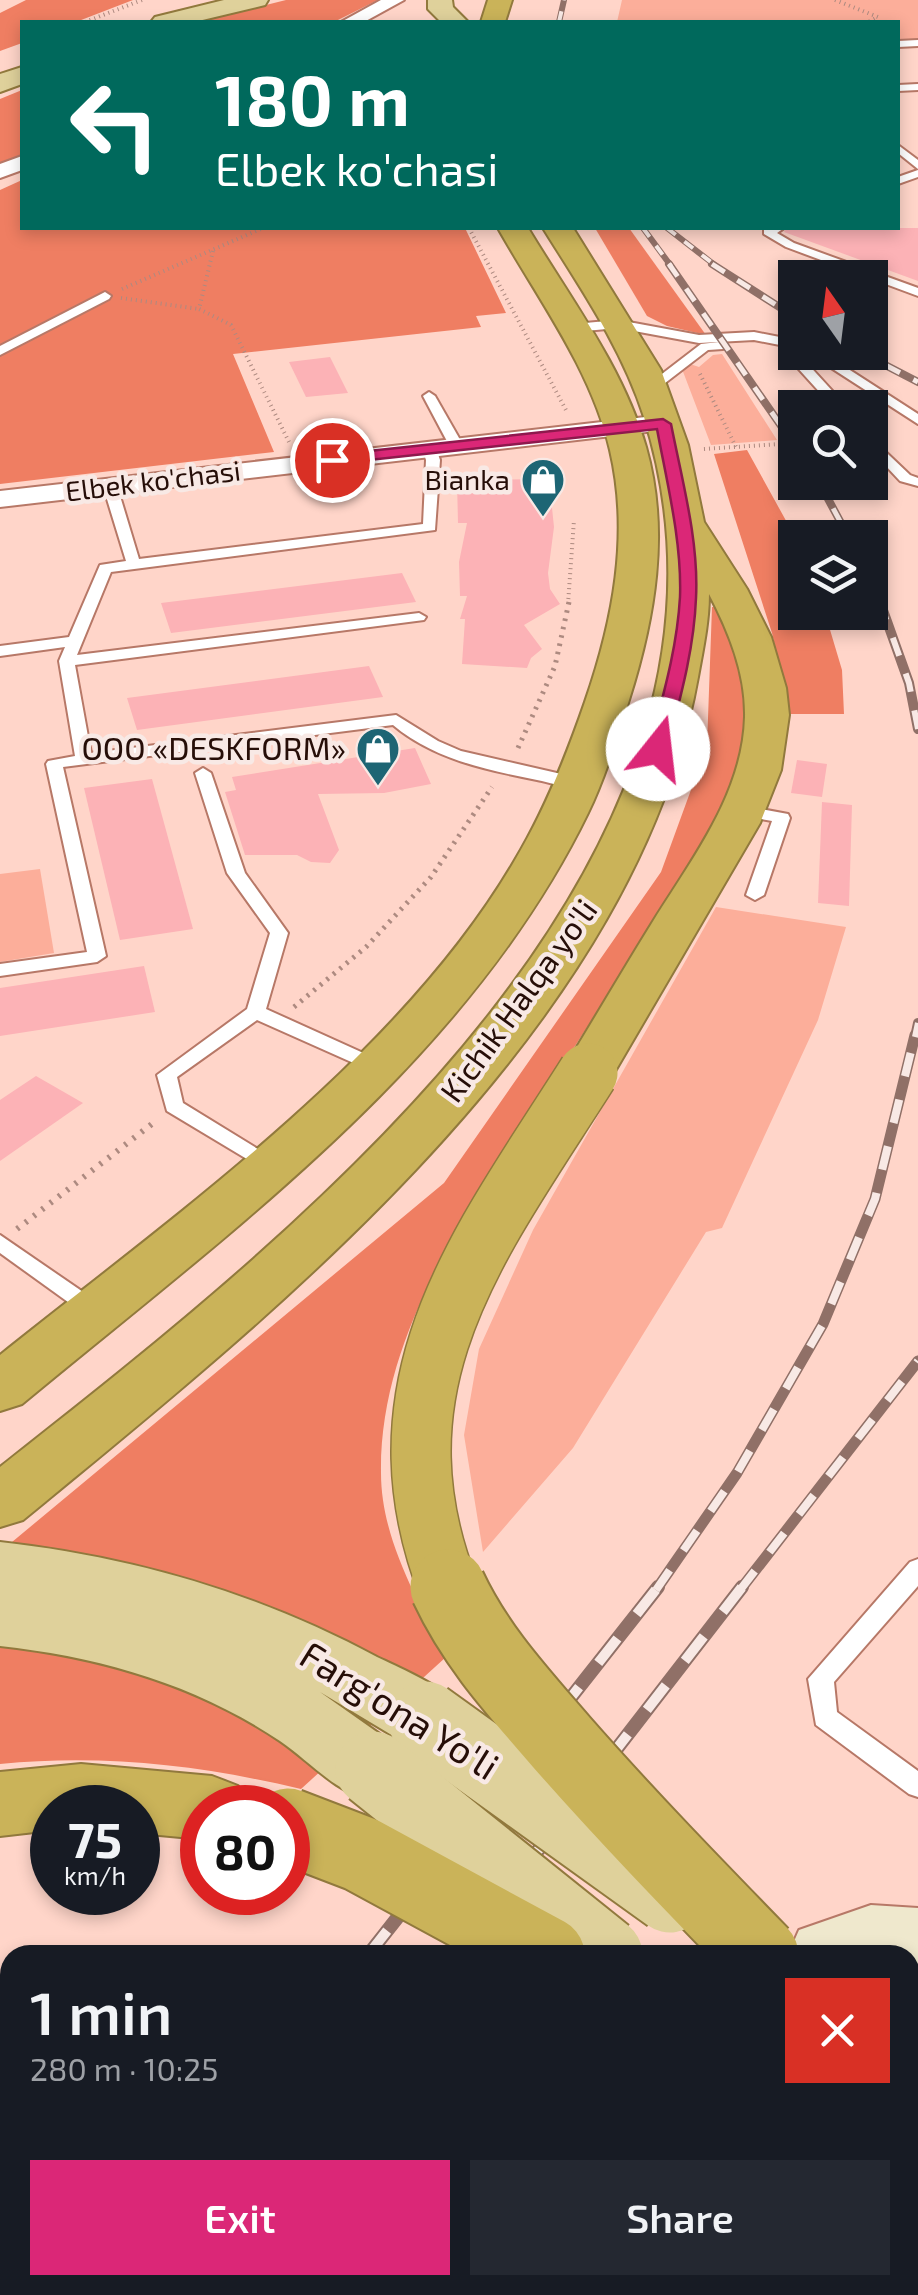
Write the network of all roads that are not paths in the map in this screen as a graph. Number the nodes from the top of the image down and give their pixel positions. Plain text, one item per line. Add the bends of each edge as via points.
1 (178, 0) edge
2 (214, 0) edge
3 (256, 0) edge
4 (395, 0) edge
5 (440, 0) edge
6 (150, 16) edge
7 (354, 20) edge
8 (455, 20) edge
9 (513, 230) edge
10 (559, 230) edge
11 (774, 230) edge
12 (918, 292) edge
13 (105, 296) road end
14 (618, 324) junction
15 (574, 328) junction
16 (765, 338) junction
17 (778, 341) edge
18 (0, 351) edge
19 (806, 370) edge
20 (841, 370) edge
21 (652, 387) junction
22 (825, 390) edge
23 (429, 396) dead end
24 (918, 420) edge
25 (642, 425) junction
26 (442, 447) junction
27 (888, 460) edge
28 (918, 482) edge
29 (110, 486) junction
30 (0, 499) edge
31 (681, 516) junction
32 (134, 564) junction
33 (418, 616) dead end
34 (72, 641) junction
35 (0, 651) edge
36 (67, 661) junction
37 (84, 760) junction
38 (203, 773) dead end
39 (577, 783) junction
40 (740, 810) junction
41 (755, 896) dead end
42 (0, 970) edge
43 (256, 1012) junction
44 (374, 1064) junction
45 (272, 1167) junction
46 (0, 1242) edge
47 (94, 1310) junction
48 (0, 1388) edge
49 (0, 1502) edge
50 (0, 1568) edge
51 (918, 1569) edge
52 (0, 1618) edge
53 (918, 1786) edge
54 (0, 1804) edge
55 (180, 1805) edge
56 (310, 1834) edge
57 (918, 1943) edge
58 (529, 1945) edge
59 (593, 1945) edge
60 (743, 1945) edge
61 (748, 1945) edge
62 (856, 1945) edge

1 - 6 main road
2 - 6 main road
3 - 6 main road
4 - 7 street
5 - 8 main road
9 - 15 highway, Kichik Halqa yo'li
10 - 14 highway, Kichik Halqa yo'li
11 - 12 lane via 768,232 790,245
13 - 18 lane
14 - 15 lane
14 - 16 lane via 699,339
14 - 21 highway, Kichik Halqa yo'li
15 - 25 highway, Kichik Halqa yo'li
16 - 17 lane
16 - 21 lane via 705,347
19 - 22 lane
20 - 24 lane
21 - 25 highway, Kichik Halqa yo'li
23 - 26 lane
25 - 26 street, Elbek ko'chasi
25 - 31 highway, Kichik Halqa yo'li
25 - 39 highway, Kichik Halqa yo'li via 636,583 613,684
26 - 29 street, Elbek ko'chasi
26 - 32 lane via 434,460 430,527
27 - 28 lane
29 - 30 street, Elbek ko'chasi
29 - 32 lane
31 - 40 highway via 741,609 765,693 765,747
31 - 49 highway, Kichik Halqa yo'li via 687,623 664,730 628,836 563,948 436,1114 365,1190
32 - 34 lane via 106,568
33 - 36 lane
34 - 35 lane
34 - 36 lane
36 - 37 lane
37 - 39 lane via 396,720 408,732 504,768
37 - 42 lane via 54,764 97,956
38 - 43 lane via 236,873 279,933
39 - 44 highway, Kichik Halqa yo'li via 503,913
40 - 41 lane via 782,818
40 - 61 highway, bridge via 481,1245 441,1333 419,1420 421,1504 444,1577 485,1652
43 - 44 lane
43 - 45 lane via 167,1075 174,1106
44 - 45 highway, Kichik Halqa yo'li
45 - 47 highway, Kichik Halqa yo'li
46 - 47 lane
47 - 48 highway, Kichik Halqa yo'li
50 - 60 main road, Farg'ona Yo'li, bridge via 154,1592 315,1654 425,1719
51 - 53 lane via 821,1680 825,1717
52 - 59 main road, Farg'ona Yo'li, bridge via 146,1646 295,1713
54 - 55 highway via 81,1796
56 - 58 highway, bridge via 361,1854
57 - 62 street

